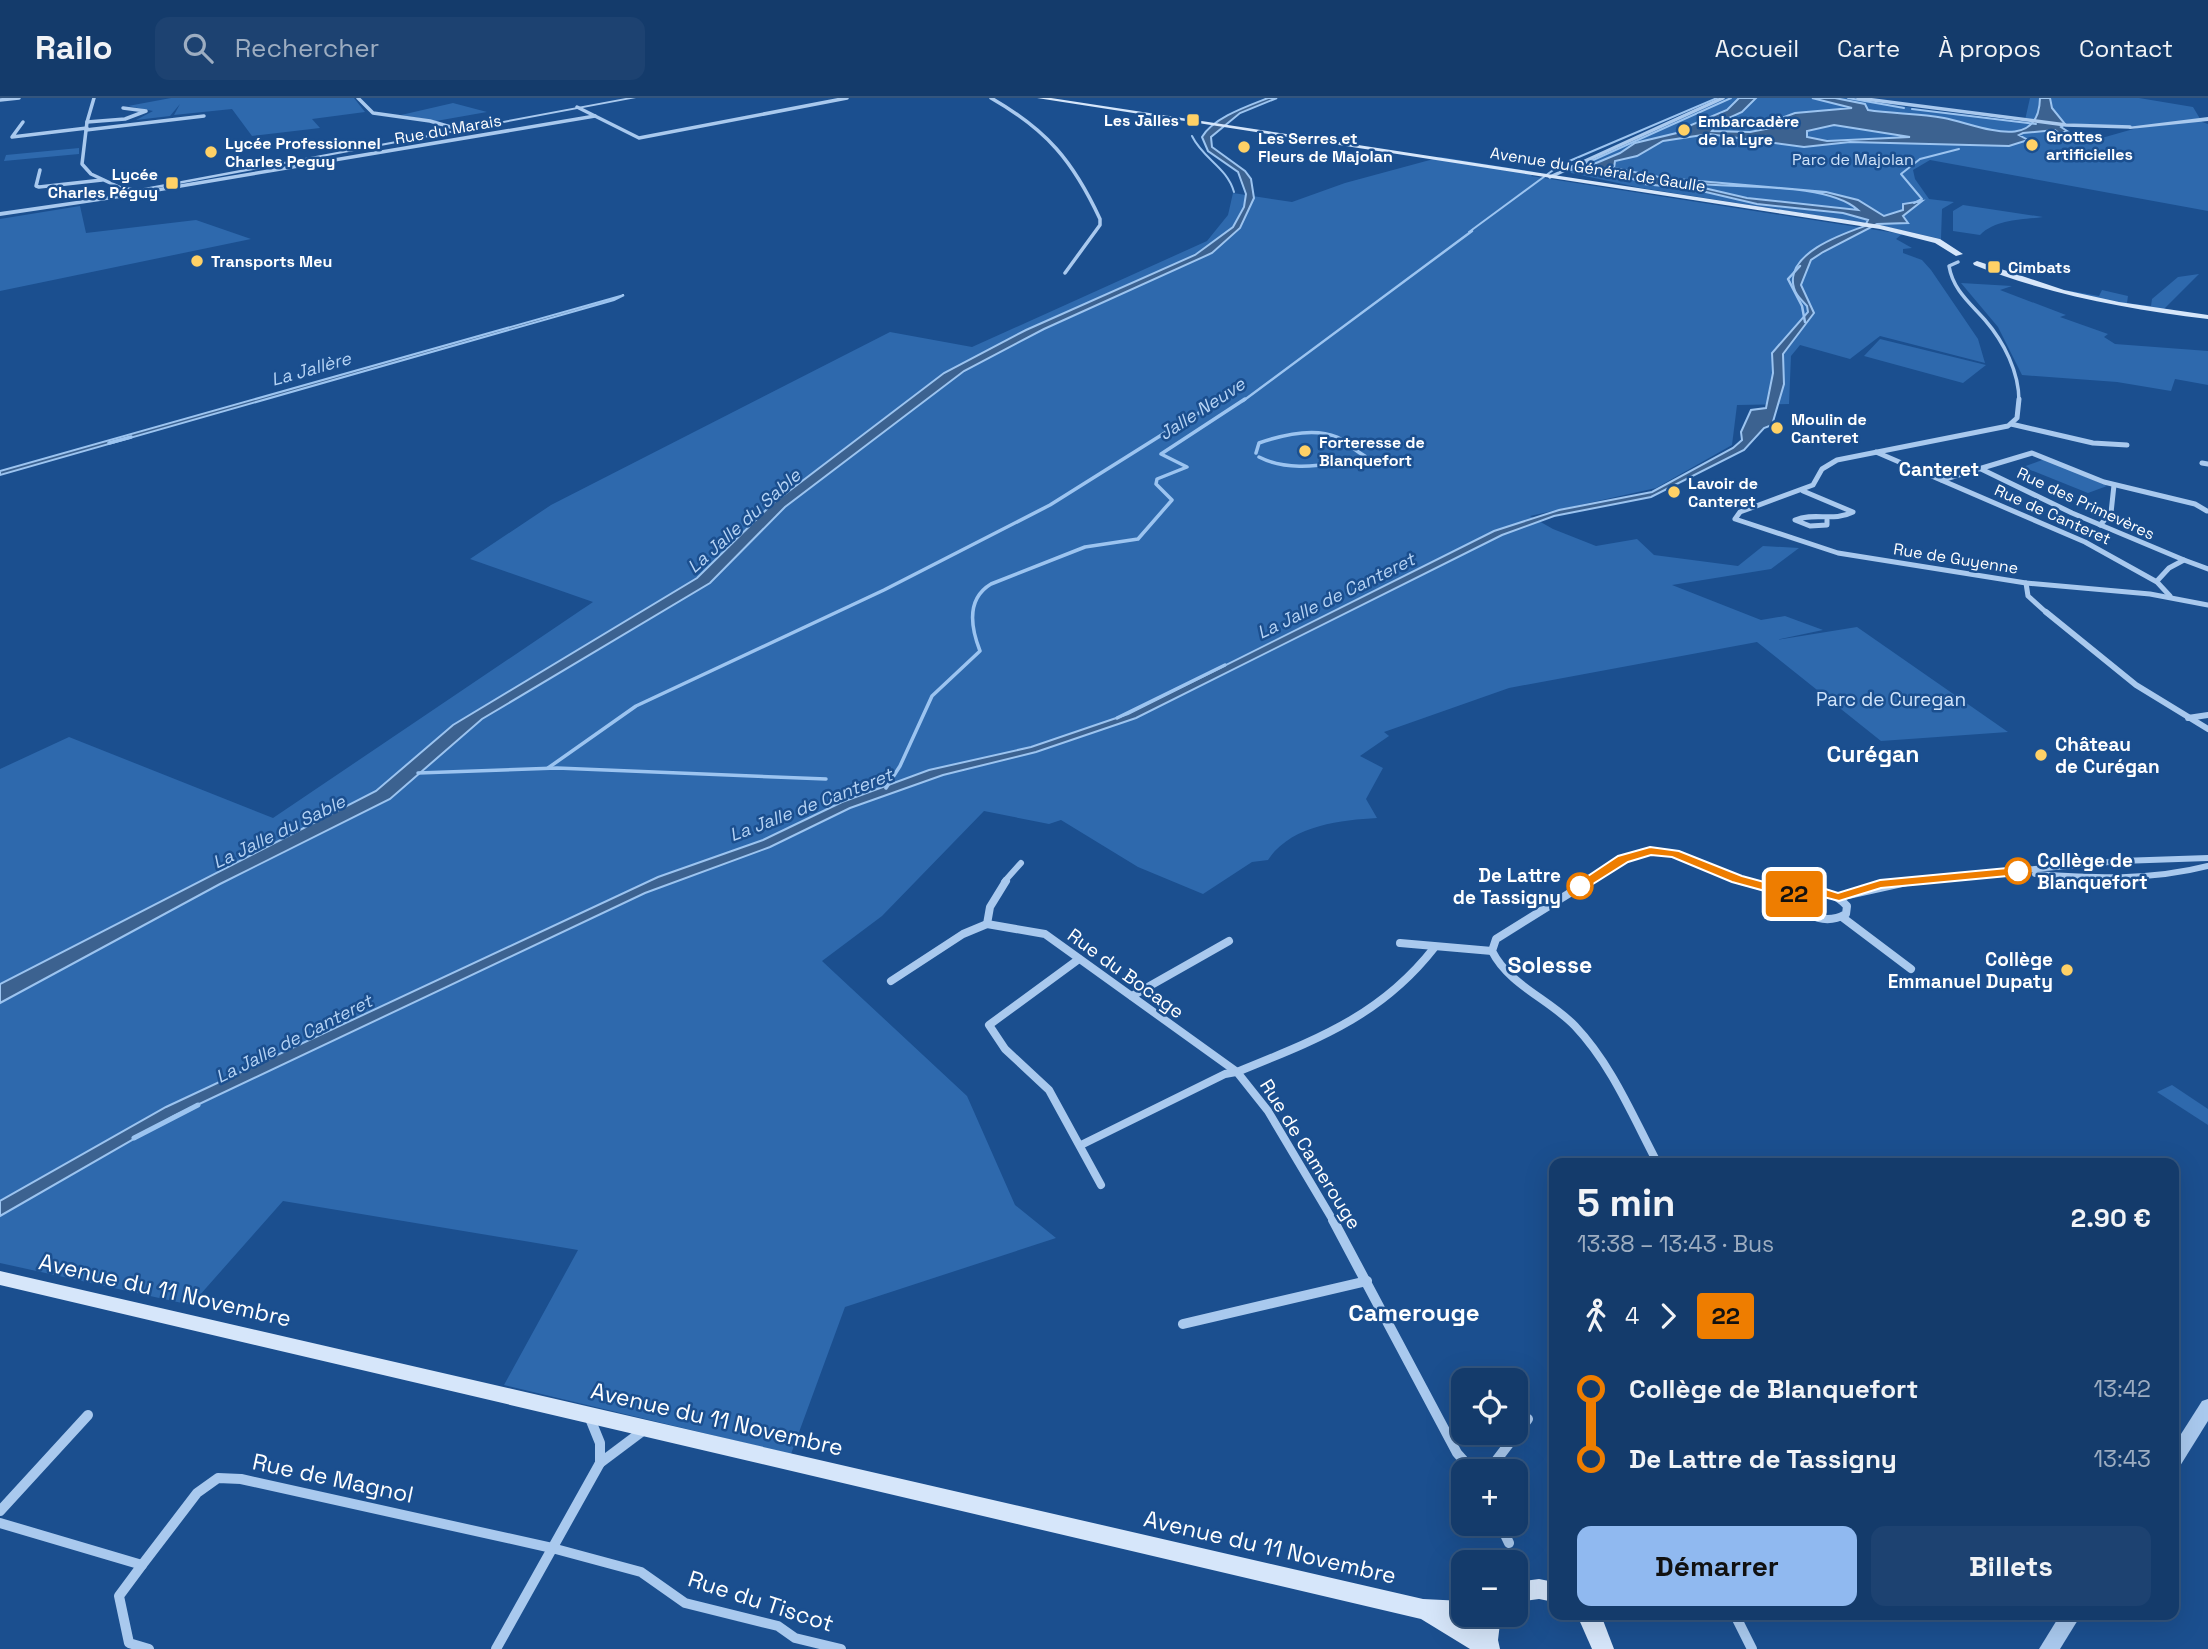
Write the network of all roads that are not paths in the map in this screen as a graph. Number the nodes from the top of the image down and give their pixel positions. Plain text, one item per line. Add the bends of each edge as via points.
1 (19, 98) edge
2 (94, 98) edge
3 (358, 98) edge
4 (634, 98) edge
5 (847, 98) edge
6 (990, 98) edge
7 (1040, 98) edge
8 (1723, 98) edge
9 (1858, 98) edge
10 (627, 99) edge
11 (0, 100) edge
12 (578, 107) junction
13 (123, 108) dead end
14 (529, 115) joint
15 (204, 116) dead end
16 (595, 116) junction
17 (2208, 120) edge
18 (23, 122) dead end
19 (87, 122) junction
20 (2130, 127) joint
21 (86, 129) junction
22 (459, 129) junction
23 (425, 136) joint
24 (40, 170) dead end
25 (1550, 177) junction
26 (102, 180) junction
27 (164, 187) joint
28 (136, 191) junction
29 (121, 192) junction
30 (0, 214) edge
31 (1958, 258) junction
32 (1065, 272) dead end
33 (2208, 317) edge
34 (2011, 424) junction
35 (2127, 445) dead end
36 (1876, 452) junction
37 (1978, 468) junction
38 (1941, 480) junction
39 (2114, 485) junction
40 (1803, 491) junction
41 (2207, 511) edge
42 (1827, 520) junction
43 (2100, 525) junction
44 (2184, 560) junction
45 (2208, 569) edge
46 (2157, 581) junction
47 (2026, 583) junction
48 (2170, 596) junction
49 (2208, 604) edge
50 (2208, 715) edge
51 (2187, 718) junction
52 (2208, 729) edge
53 (2208, 858) edge
54 (2156, 859) junction
55 (1021, 863) dead end
56 (2082, 865) junction
57 (2208, 866) edge
58 (2013, 873) junction
59 (2168, 875) junction
60 (2095, 879) junction
61 (1798, 896) junction
62 (1839, 897) junction
63 (1842, 918) junction
64 (987, 924) junction
65 (1229, 941) dead end
66 (1400, 943) dead end
67 (1434, 948) junction
68 (1492, 951) junction
69 (1079, 959) junction
70 (1911, 969) dead end
71 (891, 981) dead end
72 (1132, 996) junction
73 (1237, 1072) junction
74 (1082, 1145) junction
75 (1655, 1158) edge
76 (1101, 1185) dead end
77 (0, 1278) edge
78 (1367, 1281) junction
79 (1183, 1324) dead end
80 (2208, 1406) edge
81 (88, 1415) dead end
82 (588, 1416) junction
83 (645, 1429) junction
84 (1508, 1445) edge
85 (2179, 1452) edge
86 (1463, 1459) edge
87 (1497, 1459) edge
88 (600, 1463) junction
89 (0, 1511) edge
90 (0, 1522) edge
91 (1506, 1536) edge
92 (1509, 1543) dead end
93 (552, 1548) junction
94 (142, 1564) junction
95 (1528, 1590) edge
96 (1549, 1591) edge
97 (1423, 1609) junction
98 (1451, 1610) edge
99 (1738, 1620) edge
100 (2068, 1620) edge
101 (1592, 1621) edge
102 (1488, 1627) edge
103 (1489, 1648) edge
104 (149, 1649) edge
105 (496, 1649) edge
106 (841, 1649) edge
107 (1603, 1649) edge
108 (1617, 1649) edge
109 (1752, 1649) edge
110 (2049, 1649) edge

1 - 11 street
2 - 19 street
3 - 22 street via 372,112
4 - 10 street
5 - 16 street via 639,138
6 - 32 street via 1050,136 1079,174 1100,219
7 - 25 main road, Avenue du Général de Gaulle
8 - 25 street
9 - 20 street via 2059,125
10 - 12 street
12 - 14 street
12 - 16 street
13 - 19 street via 146,111 125,119
14 - 22 street
15 - 21 street
16 - 28 street, Rue du Marais
17 - 20 street
18 - 21 street via 12,137
19 - 21 street
21 - 26 street via 84,168
22 - 23 street
23 - 27 street
24 - 26 street via 39,187
25 - 31 main road, Avenue du Général de Gaulle via 1860,224 1928,238
26 - 29 street
27 - 28 street
28 - 29 street
29 - 30 street
31 - 33 main road, Avenue du Général de Gaulle via 1978,258 1981,261 1977,263 2035,286 2085,300
31 - 34 street via 1949,266 1954,282 1995,332 2019,389 2019,413
34 - 35 street via 2093,443
34 - 36 street
36 - 38 street, Rue de Canteret
36 - 40 street via 1830,463 1822,469 1818,482
37 - 38 street
37 - 39 street via 2032,453
37 - 43 street, Rue des Primevères
38 - 46 street, Rue de Canteret via 2109,554
39 - 41 street
39 - 43 street via 2111,513
40 - 42 street via 1853,513
40 - 47 street, Rue de Guyenne via 1740,512 1735,519 1838,553
42 - 42 street via 1800,517 1794,520 1821,526 1827,525
43 - 44 street, Rue des Primevères
44 - 45 street, Rue des Primevères
44 - 46 street
46 - 48 street, Rue de Canteret
47 - 48 street
47 - 51 street, Rue de Guyenne via 2028,596 2118,674
48 - 49 street
50 - 51 street
51 - 52 street, Rue de Guyenne
53 - 54 street
54 - 56 street
54 - 59 street via 2169,868
55 - 64 street via 996,894 986,914
56 - 58 street
56 - 60 street
57 - 59 street
58 - 60 street
58 - 62 street via 1888,883
59 - 60 street
61 - 62 street via 1816,890
61 - 63 street via 1798,905 1808,914 1829,920
61 - 68 street via 1737,879 1675,854 1642,852 1623,859 1501,934
62 - 63 street via 1847,906
63 - 70 street
64 - 69 street, Rue du Bocage via 1045,934
64 - 71 street via 963,934
65 - 72 street
66 - 67 street
67 - 68 street
67 - 73 street, Rue de Camerouge via 1420,968 1373,1012
68 - 75 street via 1498,963 1577,1028 1613,1081
69 - 72 street, Rue du Bocage
69 - 74 street via 989,1025 997,1043 1042,1081
72 - 73 street, Rue du Bocage
73 - 74 street
73 - 78 street, Rue de Camerouge via 1268,1111
74 - 76 street
77 - 82 main road, Avenue du 11 Novembre
78 - 79 street
78 - 86 street, Rue de Camerouge
80 - 85 street
81 - 89 street
82 - 83 main road, Avenue du 11 Novembre
82 - 88 street via 600,1443
83 - 88 street
83 - 97 main road, Avenue du 11 Novembre
84 - 87 street
88 - 93 street
90 - 94 street
91 - 92 street
93 - 94 street, Rue de Magnol via 241,1479 218,1478 197,1493
93 - 105 street
93 - 106 street, Rue du Tiscot via 641,1572 685,1603 778,1626 795,1638
94 - 104 street, Rue de Magnol via 119,1596 130,1643
95 - 96 main road
97 - 98 main road, Avenue du 11 Novembre
97 - 103 main road, Avenue du 11 Novembre
99 - 109 street
100 - 110 street
101 - 107 main road
101 - 108 main road
102 - 103 main road

